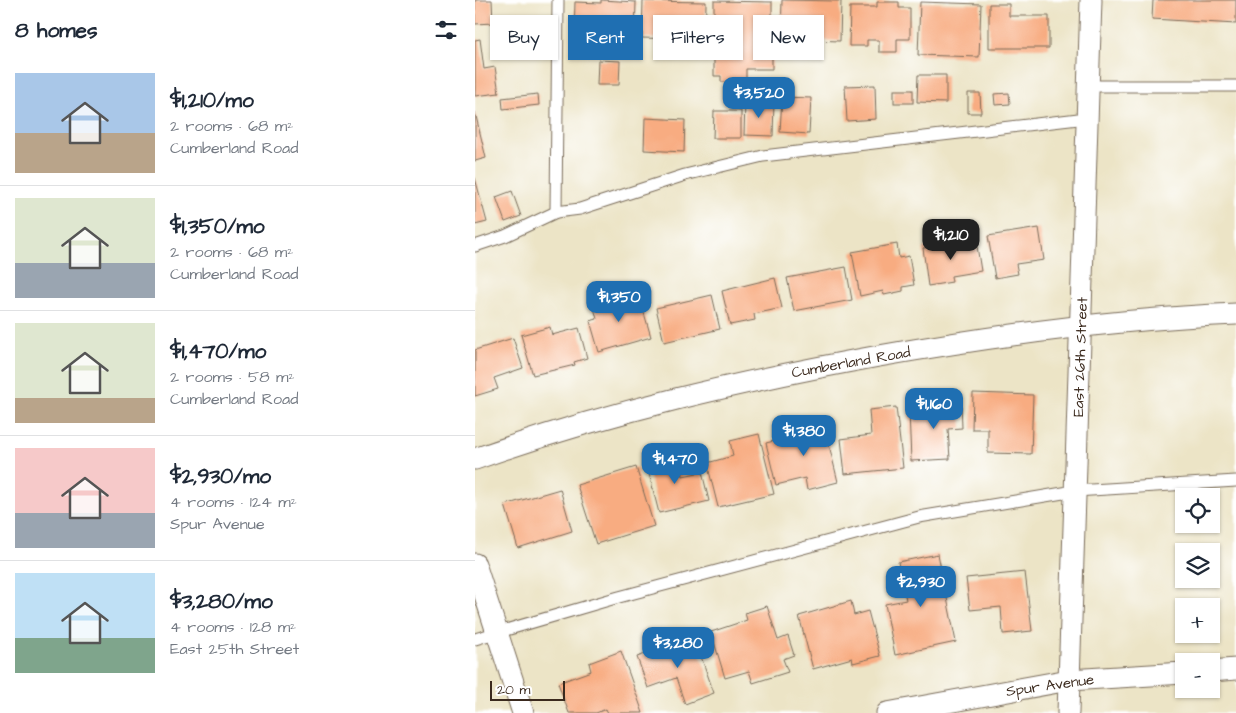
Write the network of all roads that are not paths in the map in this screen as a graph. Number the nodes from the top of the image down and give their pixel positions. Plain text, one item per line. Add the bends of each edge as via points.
1 (558, 0) edge
2 (1091, 0) edge
3 (1088, 86) junction
4 (1236, 86) edge
5 (1087, 118) junction
6 (556, 212) junction
7 (475, 246) edge
8 (1236, 314) edge
9 (1081, 326) junction
10 (475, 459) edge
11 (1236, 481) edge
12 (1075, 491) junction
13 (475, 564) edge
14 (497, 632) junction
15 (475, 639) edge
16 (1236, 669) edge
17 (1220, 670) edge
18 (1175, 674) edge
19 (1069, 680) junction
20 (523, 713) edge
21 (887, 713) edge
22 (1068, 713) edge

1 - 6 lane
2 - 3 street, East 26th Street
3 - 4 lane
3 - 5 street, East 26th Street
5 - 6 lane via 763,156 685,175 579,209
5 - 9 street, East 26th Street
6 - 7 lane
8 - 9 street, Cumberland Road
9 - 10 street, Cumberland Road via 956,342 785,373 616,414
9 - 12 street, East 26th Street
11 - 12 lane
12 - 14 lane via 919,517
12 - 19 street, East 26th Street
13 - 14 street
14 - 15 lane
14 - 20 street
16 - 17 street
18 - 19 street, Spur Avenue
19 - 21 street, Spur Avenue
19 - 22 street, East 26th Street

